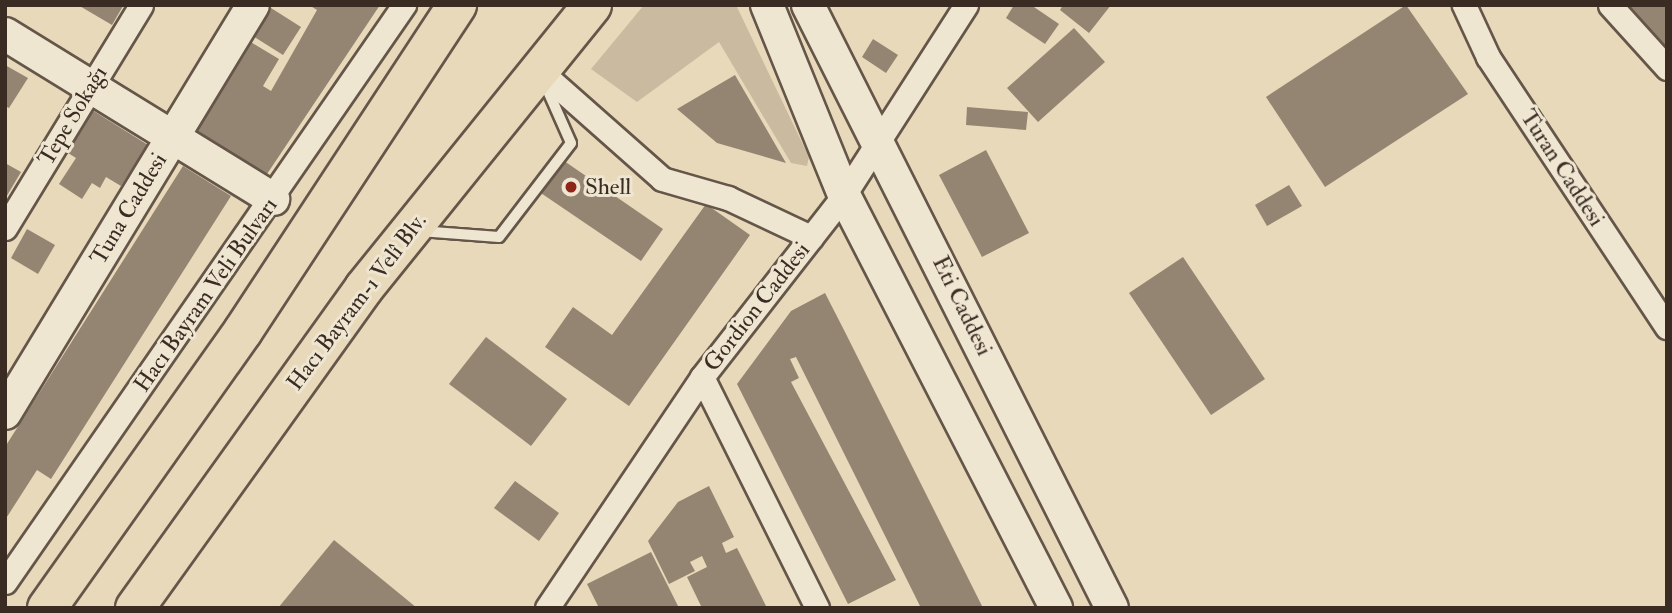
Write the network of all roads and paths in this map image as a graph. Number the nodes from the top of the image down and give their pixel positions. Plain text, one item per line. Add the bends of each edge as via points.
1 (141, 5) edge
2 (253, 5) edge
3 (404, 5) edge
4 (457, 5) edge
5 (592, 5) edge
6 (767, 5) edge
7 (808, 5) edge
8 (966, 5) edge
9 (1464, 5) edge
10 (1610, 5) edge
11 (5, 34) edge
12 (1667, 68) edge
13 (539, 70) junction
14 (91, 85) junction
15 (174, 136) junction
16 (879, 140) junction
17 (844, 195) junction
18 (273, 199) junction
19 (5, 227) edge
20 (411, 231) junction
21 (811, 237) junction
22 (1667, 327) edge
23 (702, 376) junction
24 (5, 413) edge
25 (5, 582) edge
26 (556, 603) edge
27 (47, 608) edge
28 (135, 608) edge
29 (817, 608) edge
30 (1056, 608) edge
31 (1112, 608) edge

1 - 14 street, Tepe Sokağı
2 - 15 street, Tuna Caddesi
3 - 18 street, Hacı Bayram Veli Bulvarı
4 - 27 highway via 251,320
5 - 13 highway, Hacı Bayram-ı Velî Blv.
6 - 17 street
7 - 16 street, Eti Caddesi
8 - 16 street, Gordion Caddesi
9 - 22 street, Turan Caddesi via 1488,57
10 - 12 street
11 - 14 street
13 - 20 highway, Hacı Bayram-ı Velî Blv.
13 - 20 lane via 571,143 499,237
13 - 21 street via 662,179 728,198
14 - 15 street
14 - 19 street, Tepe Sokağı
15 - 18 street
15 - 24 street, Tuna Caddesi
16 - 17 street, Gordion Caddesi
16 - 31 street, Eti Caddesi
17 - 21 street, Gordion Caddesi
17 - 30 street
18 - 25 street, Hacı Bayram Veli Bulvarı
20 - 28 highway, Hacı Bayram-ı Velî Blv.
21 - 23 street, Gordion Caddesi
23 - 26 street, Gordion Caddesi
23 - 29 street

